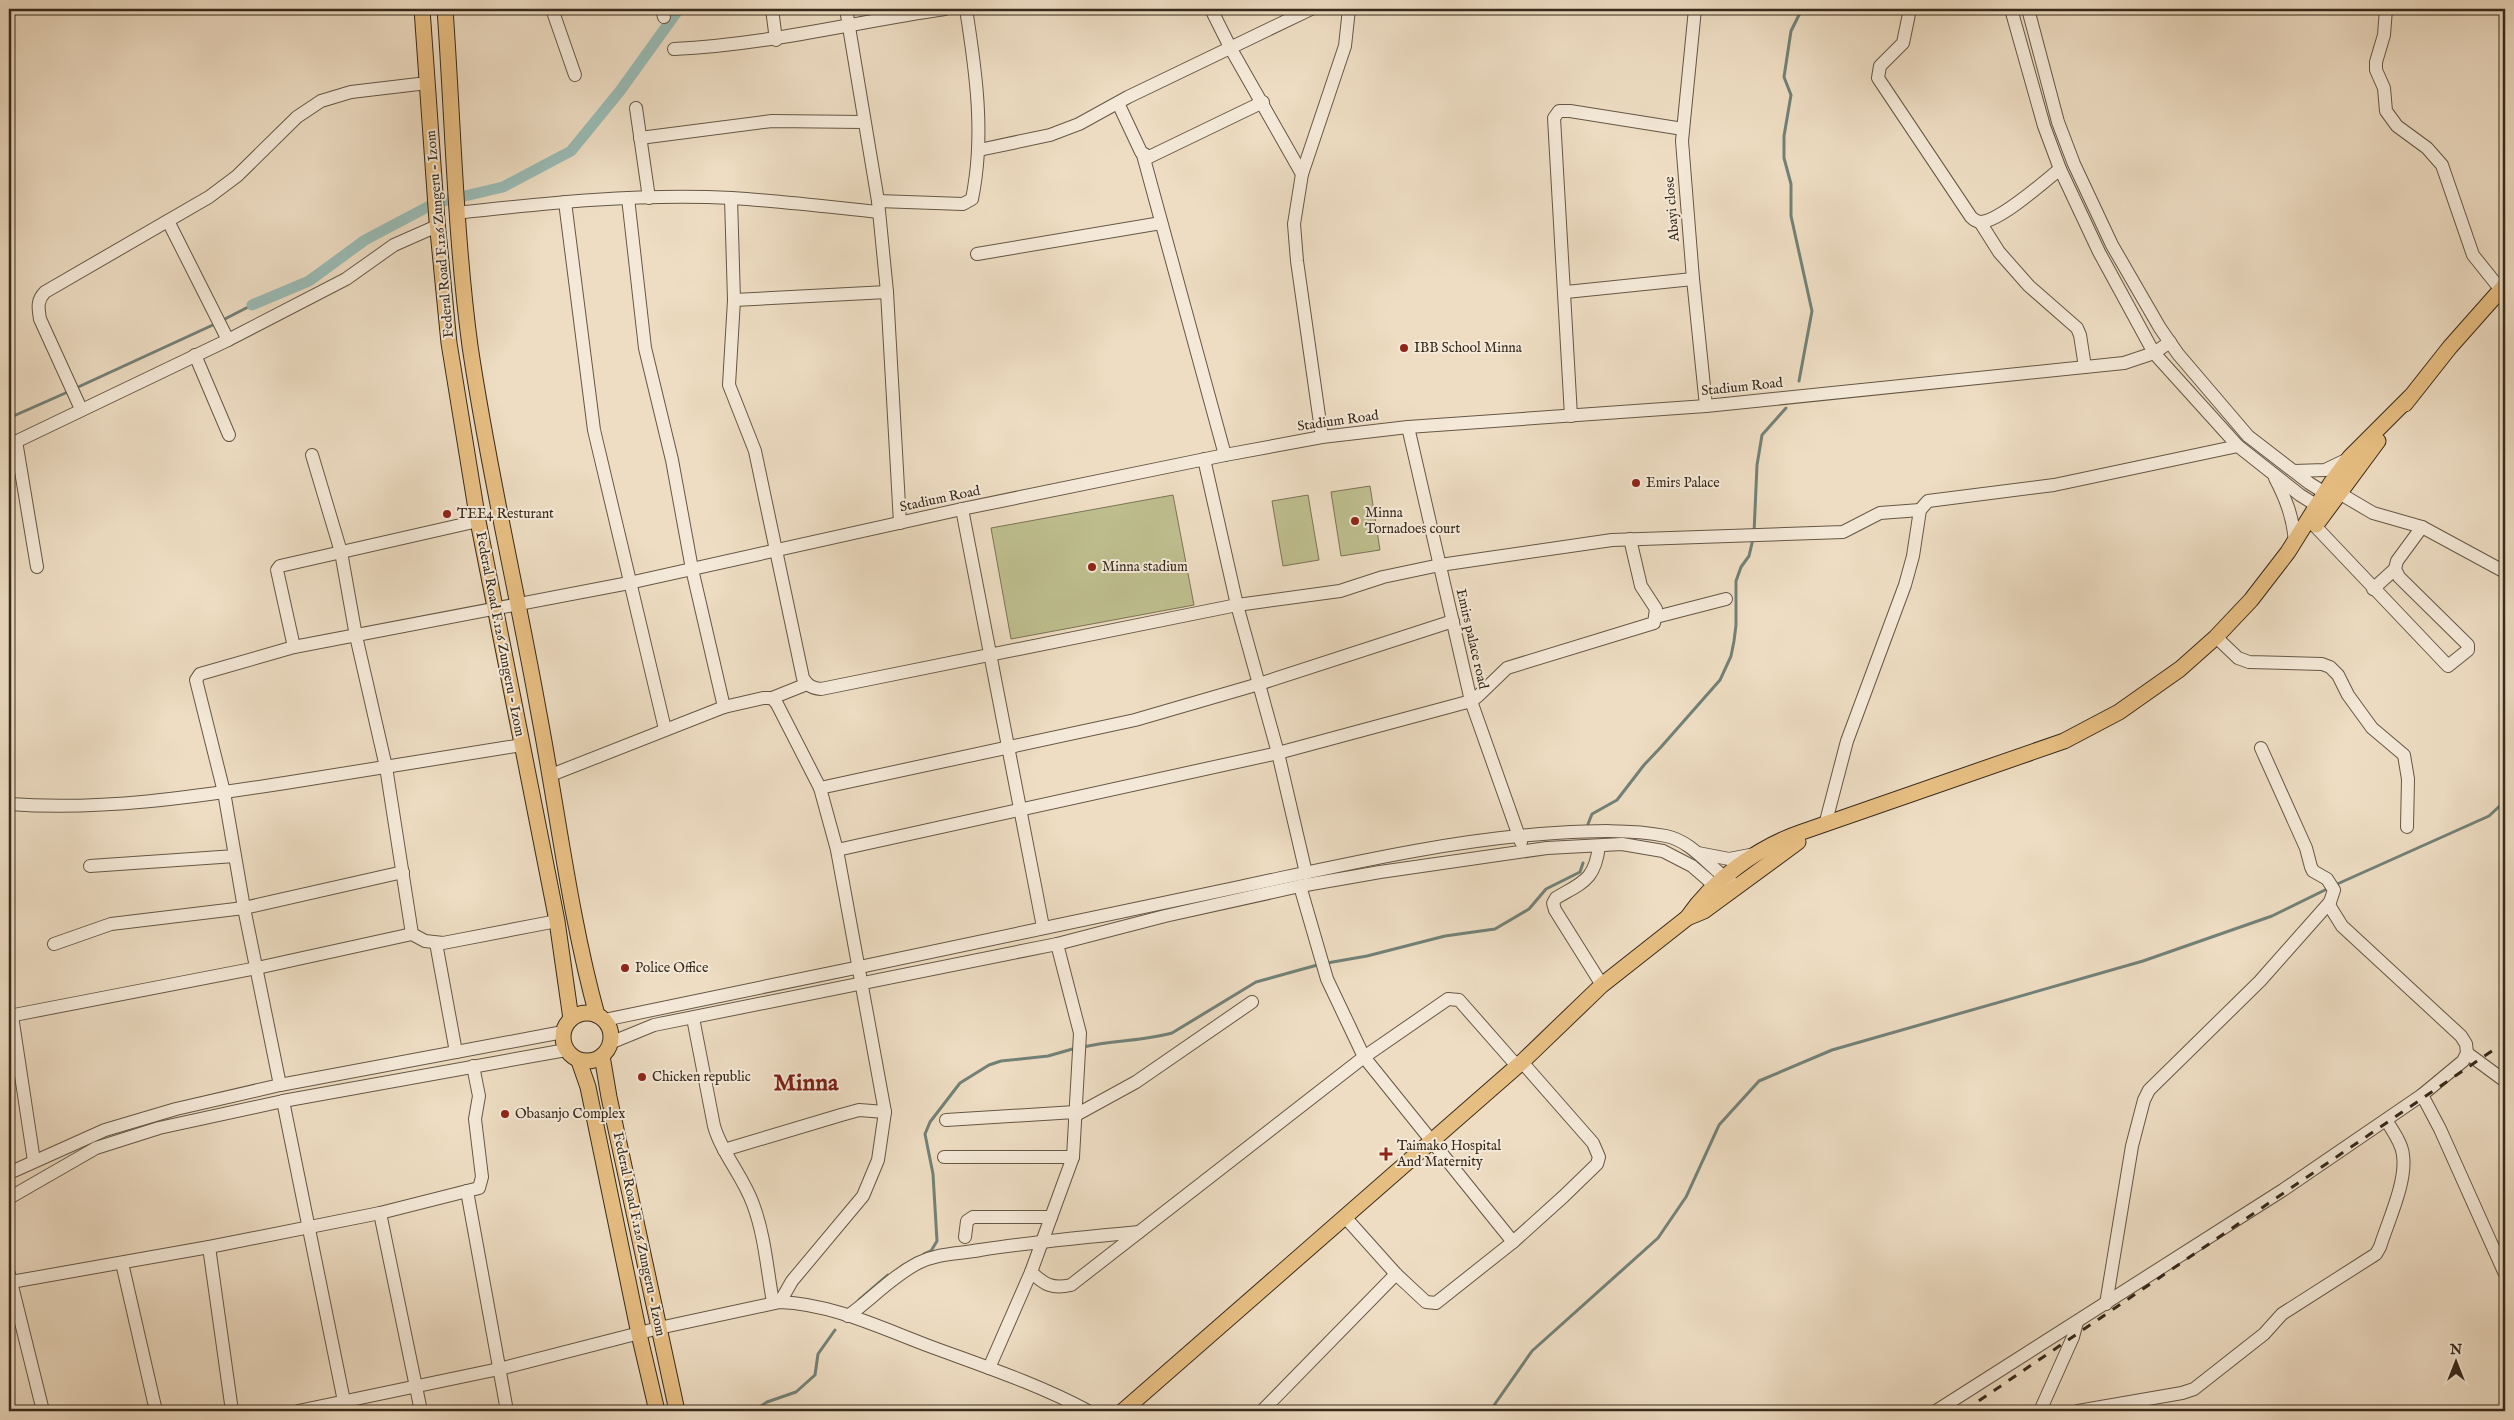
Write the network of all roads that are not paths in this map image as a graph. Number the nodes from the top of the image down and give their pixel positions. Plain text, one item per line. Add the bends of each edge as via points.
1 (422, 9) edge
2 (445, 9) edge
3 (552, 9) edge
4 (772, 9) edge
5 (846, 9) edge
6 (945, 9) edge
7 (966, 9) edge
8 (1211, 9) edge
9 (1311, 9) edge
10 (1349, 9) edge
11 (1695, 9) edge
12 (1910, 9) edge
13 (2011, 9) edge
14 (2028, 9) edge
15 (2386, 9) edge
16 (849, 25) junction
17 (447, 40) junction
18 (776, 40) junction
19 (424, 42) junction
20 (674, 49) dead end
21 (1231, 49) junction
22 (575, 75) dead end
23 (427, 83) junction
24 (1263, 102) junction
25 (1118, 103) junction
26 (636, 108) dead end
27 (864, 122) junction
28 (1683, 129) junction
29 (640, 138) junction
30 (979, 150) junction
31 (1143, 155) junction
32 (2060, 169) junction
33 (1302, 174) junction
34 (628, 198) junction
35 (649, 198) junction
36 (731, 198) junction
37 (565, 202) junction
38 (879, 206) junction
39 (456, 211) junction
40 (168, 221) junction
41 (1980, 222) junction
42 (437, 223) junction
43 (1161, 223) junction
44 (977, 254) dead end
45 (1693, 279) junction
46 (2503, 287) edge
47 (886, 292) junction
48 (1566, 292) junction
49 (734, 300) junction
50 (225, 335) junction
51 (2170, 342) junction
52 (2154, 352) junction
53 (195, 354) junction
54 (2085, 367) junction
55 (2410, 397) junction
56 (79, 403) junction
57 (1706, 406) junction
58 (1571, 416) junction
59 (1408, 427) junction
60 (228, 435) dead end
61 (1322, 437) junction
62 (12, 443) edge
63 (2238, 446) junction
64 (312, 455) dead end
65 (1224, 455) junction
66 (2350, 458) junction
67 (1204, 459) junction
68 (2271, 471) junction
69 (2294, 471) junction
70 (2328, 501) junction
71 (962, 509) junction
72 (1920, 510) junction
73 (478, 521) junction
74 (900, 522) junction
75 (2315, 526) junction
76 (2422, 527) junction
77 (1630, 539) junction
78 (2291, 547) junction
79 (777, 550) junction
80 (341, 552) junction
81 (1440, 565) junction
82 (37, 567) dead end
83 (692, 569) junction
84 (2395, 569) junction
85 (2505, 572) edge
86 (629, 583) junction
87 (2373, 589) junction
88 (1726, 598) dead end
89 (519, 604) junction
90 (1237, 605) junction
91 (496, 609) junction
92 (1656, 617) junction
93 (1453, 622) junction
94 (356, 636) junction
95 (2216, 638) junction
96 (294, 647) junction
97 (991, 653) junction
98 (807, 684) junction
99 (1259, 684) junction
100 (772, 698) junction
101 (1470, 701) junction
102 (724, 707) junction
103 (666, 730) junction
104 (522, 746) junction
105 (1009, 748) junction
106 (2261, 748) dead end
107 (1278, 753) junction
108 (386, 767) junction
109 (551, 775) junction
110 (820, 788) junction
111 (224, 792) junction
112 (9, 804) edge
113 (1021, 808) junction
114 (1820, 827) junction
115 (2408, 827) dead end
116 (1519, 835) junction
117 (1600, 846) junction
118 (837, 850) junction
119 (1523, 852) junction
120 (1696, 852) junction
121 (1760, 853) junction
122 (235, 856) junction
123 (90, 866) dead end
124 (403, 872) junction
125 (1306, 873) junction
126 (1300, 886) junction
127 (1726, 887) junction
128 (2330, 890) junction
129 (244, 908) junction
130 (557, 920) junction
131 (1043, 928) junction
132 (412, 934) junction
133 (436, 943) junction
134 (54, 944) dead end
135 (1057, 944) junction
136 (858, 966) junction
137 (257, 968) junction
138 (861, 982) junction
139 (1602, 985) junction
140 (1252, 1002) dead end
141 (10, 1016) edge
142 (601, 1018) junction
143 (693, 1018) junction
144 (571, 1019) junction
145 (563, 1032) junction
146 (610, 1043) junction
147 (566, 1050) junction
148 (456, 1052) junction
149 (2467, 1053) junction
150 (602, 1056) junction
151 (1364, 1056) junction
152 (579, 1061) junction
153 (1519, 1064) junction
154 (473, 1066) junction
155 (2503, 1076) edge
156 (280, 1085) junction
157 (2422, 1095) junction
158 (283, 1101) junction
159 (884, 1112) junction
160 (1075, 1114) junction
161 (946, 1120) dead end
162 (2386, 1120) junction
163 (1432, 1139) junction
164 (724, 1150) junction
165 (944, 1157) dead end
166 (1073, 1158) junction
167 (34, 1161) junction
168 (9, 1173) edge
169 (467, 1191) junction
170 (9, 1198) edge
171 (380, 1213) junction
172 (1051, 1217) junction
173 (1345, 1217) junction
174 (308, 1226) junction
175 (1139, 1232) junction
176 (965, 1236) dead end
177 (1041, 1240) junction
178 (1513, 1242) junction
179 (209, 1247) junction
180 (122, 1263) junction
181 (1031, 1272) junction
182 (1396, 1274) junction
183 (2505, 1274) edge
184 (10, 1278) edge
185 (777, 1302) junction
186 (2106, 1304) junction
187 (848, 1316) junction
188 (2077, 1322) junction
189 (659, 1328) junction
190 (639, 1334) junction
191 (989, 1368) junction
192 (499, 1369) junction
193 (418, 1386) junction
194 (345, 1406) edge
195 (43, 1411) edge
196 (156, 1411) edge
197 (232, 1411) edge
198 (298, 1411) edge
199 (421, 1411) edge
200 (507, 1411) edge
201 (657, 1411) edge
202 (677, 1411) edge
203 (1088, 1411) edge
204 (1123, 1411) edge
205 (1262, 1411) edge
206 (1936, 1411) edge
207 (2040, 1411) edge
208 (2078, 1411) edge

1 - 19 main road, Federal Road F.126 Zungeru - Izom
2 - 17 main road, Federal Road F.126 Zungeru - Izom
3 - 22 street
4 - 18 street
5 - 16 street
6 - 16 street
7 - 30 street via 978,105
8 - 21 street
9 - 21 street
10 - 33 street via 1345,46
11 - 28 street, Abayi close
12 - 41 street via 1903,43 1880,66 1878,78 1970,217
13 - 32 street via 2044,126
14 - 51 street via 2058,122 2074,164 2112,245
15 - 46 street via 2384,35 2376,62 2384,88 2386,110 2397,126 2427,148 2442,165 2470,250
16 - 18 street
16 - 27 street
17 - 19 main road
17 - 39 main road, Federal Road F.126 Zungeru - Izom
18 - 20 street
19 - 23 main road, Federal Road F.126 Zungeru - Izom
21 - 24 street
21 - 25 street
23 - 40 street via 351,92 321,101 297,117 237,176
23 - 42 main road, Federal Road F.126 Zungeru - Izom
24 - 31 street via 1156,155
24 - 33 street
25 - 30 street via 1050,136
25 - 31 street
26 - 29 street
27 - 29 street via 772,122
27 - 38 street
28 - 45 street, Abayi close
28 - 48 street via 1570,111 1560,111 1554,118
29 - 35 street
30 - 38 street via 972,199 964,204
31 - 43 street
32 - 41 street via 2010,208
32 - 52 street via 2099,252
33 - 61 street via 1294,224 1296,252
34 - 35 street
34 - 37 street
34 - 83 street via 645,348 672,460
35 - 36 street
36 - 38 street
36 - 49 street
37 - 39 street
37 - 86 street via 594,430
38 - 47 street
39 - 89 main road, Federal Road F.126 Zungeru - Izom via 483,429
40 - 50 street
40 - 56 street via 39,298 40,319
41 - 54 street via 1999,252 2028,286 2077,328
42 - 50 street via 394,245 346,279
42 - 73 main road, Federal Road F.126 Zungeru - Izom via 449,343
43 - 44 street
43 - 65 street
45 - 48 street
45 - 57 street, Abayi close
46 - 55 main road
47 - 49 street
47 - 74 street
48 - 58 street
49 - 79 street via 729,385 755,451
50 - 53 street
51 - 52 street, Stadium Road
51 - 69 street via 2248,436
52 - 54 street, Stadium Road via 2124,363
52 - 63 street
53 - 56 street
53 - 60 street
54 - 57 street, Stadium Road
55 - 66 main road
55 - 70 main road
56 - 62 street
57 - 58 street, Stadium Road
58 - 59 street, Stadium Road
59 - 61 street, Stadium Road
59 - 81 street, Emirs palace road
61 - 65 street, Stadium Road
62 - 82 street
63 - 68 street
63 - 72 street via 2054,485 1934,499
64 - 80 street
65 - 67 street, Stadium Road
66 - 69 street via 2325,470
66 - 70 main road
67 - 71 street, Stadium Road
67 - 90 street
68 - 70 street
68 - 78 street via 2289,507
69 - 70 street
70 - 75 main road
70 - 76 street
70 - 78 main road
71 - 74 street, Stadium Road
71 - 97 street
72 - 77 street via 1880,513 1843,532
72 - 114 street via 1905,585 1847,741
73 - 80 street
73 - 91 main road, Federal Road F.126 Zungeru - Izom
74 - 79 street, Stadium Road
75 - 78 main road
75 - 87 street
76 - 84 street via 2397,561
76 - 85 street
77 - 81 street via 1552,547
77 - 92 street via 1639,579 1656,609
78 - 95 main road via 2251,600
79 - 83 street, Stadium Road
79 - 98 street via 803,678
80 - 94 street
80 - 96 street via 280,566 276,570
81 - 90 street via 1383,577 1340,591
81 - 93 street, Emirs palace road
83 - 86 street, Stadium Road
83 - 102 street
84 - 87 street
84 - 87 street via 2399,577 2468,645 2468,650 2448,666
86 - 89 street, Stadium Road
86 - 103 street
88 - 92 street
89 - 91 street, Stadium Road
89 - 109 main road, Federal Road F.126 Zungeru - Izom
90 - 97 street
90 - 99 street
91 - 94 street, Stadium Road
91 - 104 main road, Federal Road F.126 Zungeru - Izom
92 - 101 street via 1654,623 1646,626 1507,668
93 - 99 street
93 - 101 street, Emirs palace road
94 - 96 street, Stadium Road
94 - 108 street
95 - 114 main road via 2180,669 2119,712 2064,741
95 - 115 street via 2238,658 2250,662 2330,667 2372,728 2404,755 2408,779
96 - 111 street, Stadium Road via 197,676
97 - 98 street via 821,688
97 - 105 street
98 - 100 street
99 - 105 street via 1135,720
99 - 107 street
100 - 102 street
100 - 110 street
101 - 107 street
101 - 116 street, Emirs palace road
102 - 103 street
103 - 109 street
104 - 108 street
104 - 130 main road, Federal Road F.126 Zungeru - Izom
105 - 110 street
105 - 113 street
106 - 128 street via 2306,848 2311,867
107 - 113 street
107 - 125 street
108 - 111 street
108 - 124 street
109 - 142 main road, Federal Road F.126 Zungeru - Izom via 580,949
110 - 118 street
111 - 112 street via 156,800 35,806
111 - 122 street
113 - 118 street
113 - 131 street
114 - 121 main road via 1798,833
114 - 127 main road
116 - 119 street, Emirs palace road
116 - 120 street via 1594,831 1639,833 1673,838
116 - 125 street
117 - 119 street
117 - 127 street via 1622,844 1663,851
117 - 139 street via 1594,871 1553,903
118 - 136 street
119 - 126 street
120 - 121 street via 1729,859
120 - 127 street
121 - 127 main road
122 - 123 street
122 - 129 street
124 - 129 street
124 - 132 street
125 - 131 street
126 - 135 street
126 - 151 street via 1326,979
127 - 139 main road via 1704,911 1687,918
128 - 149 street via 2332,913 2342,926 2461,1036
128 - 186 street via 2260,980 2149,1090 2132,1146
129 - 134 street via 112,924
129 - 137 street
130 - 133 street
130 - 144 main road, Federal Road F.126 Zungeru - Izom
131 - 136 street
132 - 133 street
132 - 137 street
133 - 148 street
135 - 138 street
135 - 160 street via 1080,1033
136 - 138 street
136 - 142 street via 690,1004
137 - 141 street
137 - 156 street
138 - 143 street
138 - 159 street
139 - 153 main road
140 - 160 street via 1136,1082
141 - 167 street
142 - 144 main road via 583,1013
142 - 146 main road via 609,1027
143 - 146 street via 645,1028
143 - 164 street via 714,1126
144 - 145 main road
145 - 147 main road
145 - 148 street
146 - 150 main road
147 - 152 main road
147 - 154 street
148 - 156 street
149 - 155 street
149 - 157 street via 2463,1061
150 - 152 main road via 587,1062
150 - 189 main road, Federal Road F.126 Zungeru - Izom
151 - 153 street via 1442,1002 1453,998 1459,1000
151 - 163 street
151 - 175 street
152 - 190 main road, Federal Road F.126 Zungeru - Izom via 588,1087
153 - 163 main road
153 - 178 street via 1593,1143 1599,1157 1597,1164
154 - 158 street
154 - 169 street via 479,1096 475,1119 482,1183 479,1188
156 - 167 street via 176,1109 105,1130
157 - 162 street
157 - 183 street
158 - 170 street via 184,1122 96,1148
158 - 174 street
159 - 164 street via 859,1110
159 - 185 street via 878,1160 863,1196
160 - 161 street
160 - 166 street
162 - 186 street
162 - 208 street via 2402,1149 2403,1167 2397,1196 2376,1254 2282,1314 2264,1334 2194,1388 2182,1393
163 - 173 main road
163 - 178 street
164 - 185 street via 738,1171 759,1220
165 - 166 street
166 - 172 street
167 - 168 street
169 - 171 street
169 - 192 street
171 - 174 street
171 - 193 street
172 - 176 street via 973,1217 967,1221
172 - 177 street
173 - 182 street
173 - 204 main road
174 - 179 street
174 - 194 street
175 - 177 street
175 - 181 street via 1071,1285 1056,1288 1041,1282
177 - 181 street
177 - 187 street via 941,1254 893,1278
178 - 182 street via 1436,1303 1426,1302
179 - 180 street
179 - 197 street
180 - 184 street
180 - 196 street
181 - 191 street
182 - 205 street
184 - 195 street
185 - 187 street via 804,1304
185 - 189 street
186 - 188 street
187 - 191 street
188 - 206 street
188 - 207 street
189 - 190 street
189 - 202 main road, Federal Road F.126 Zungeru - Izom
190 - 192 street
190 - 201 main road, Federal Road F.126 Zungeru - Izom
191 - 203 street via 1055,1393
192 - 193 street
192 - 200 street
193 - 194 street
193 - 199 street
194 - 198 street

